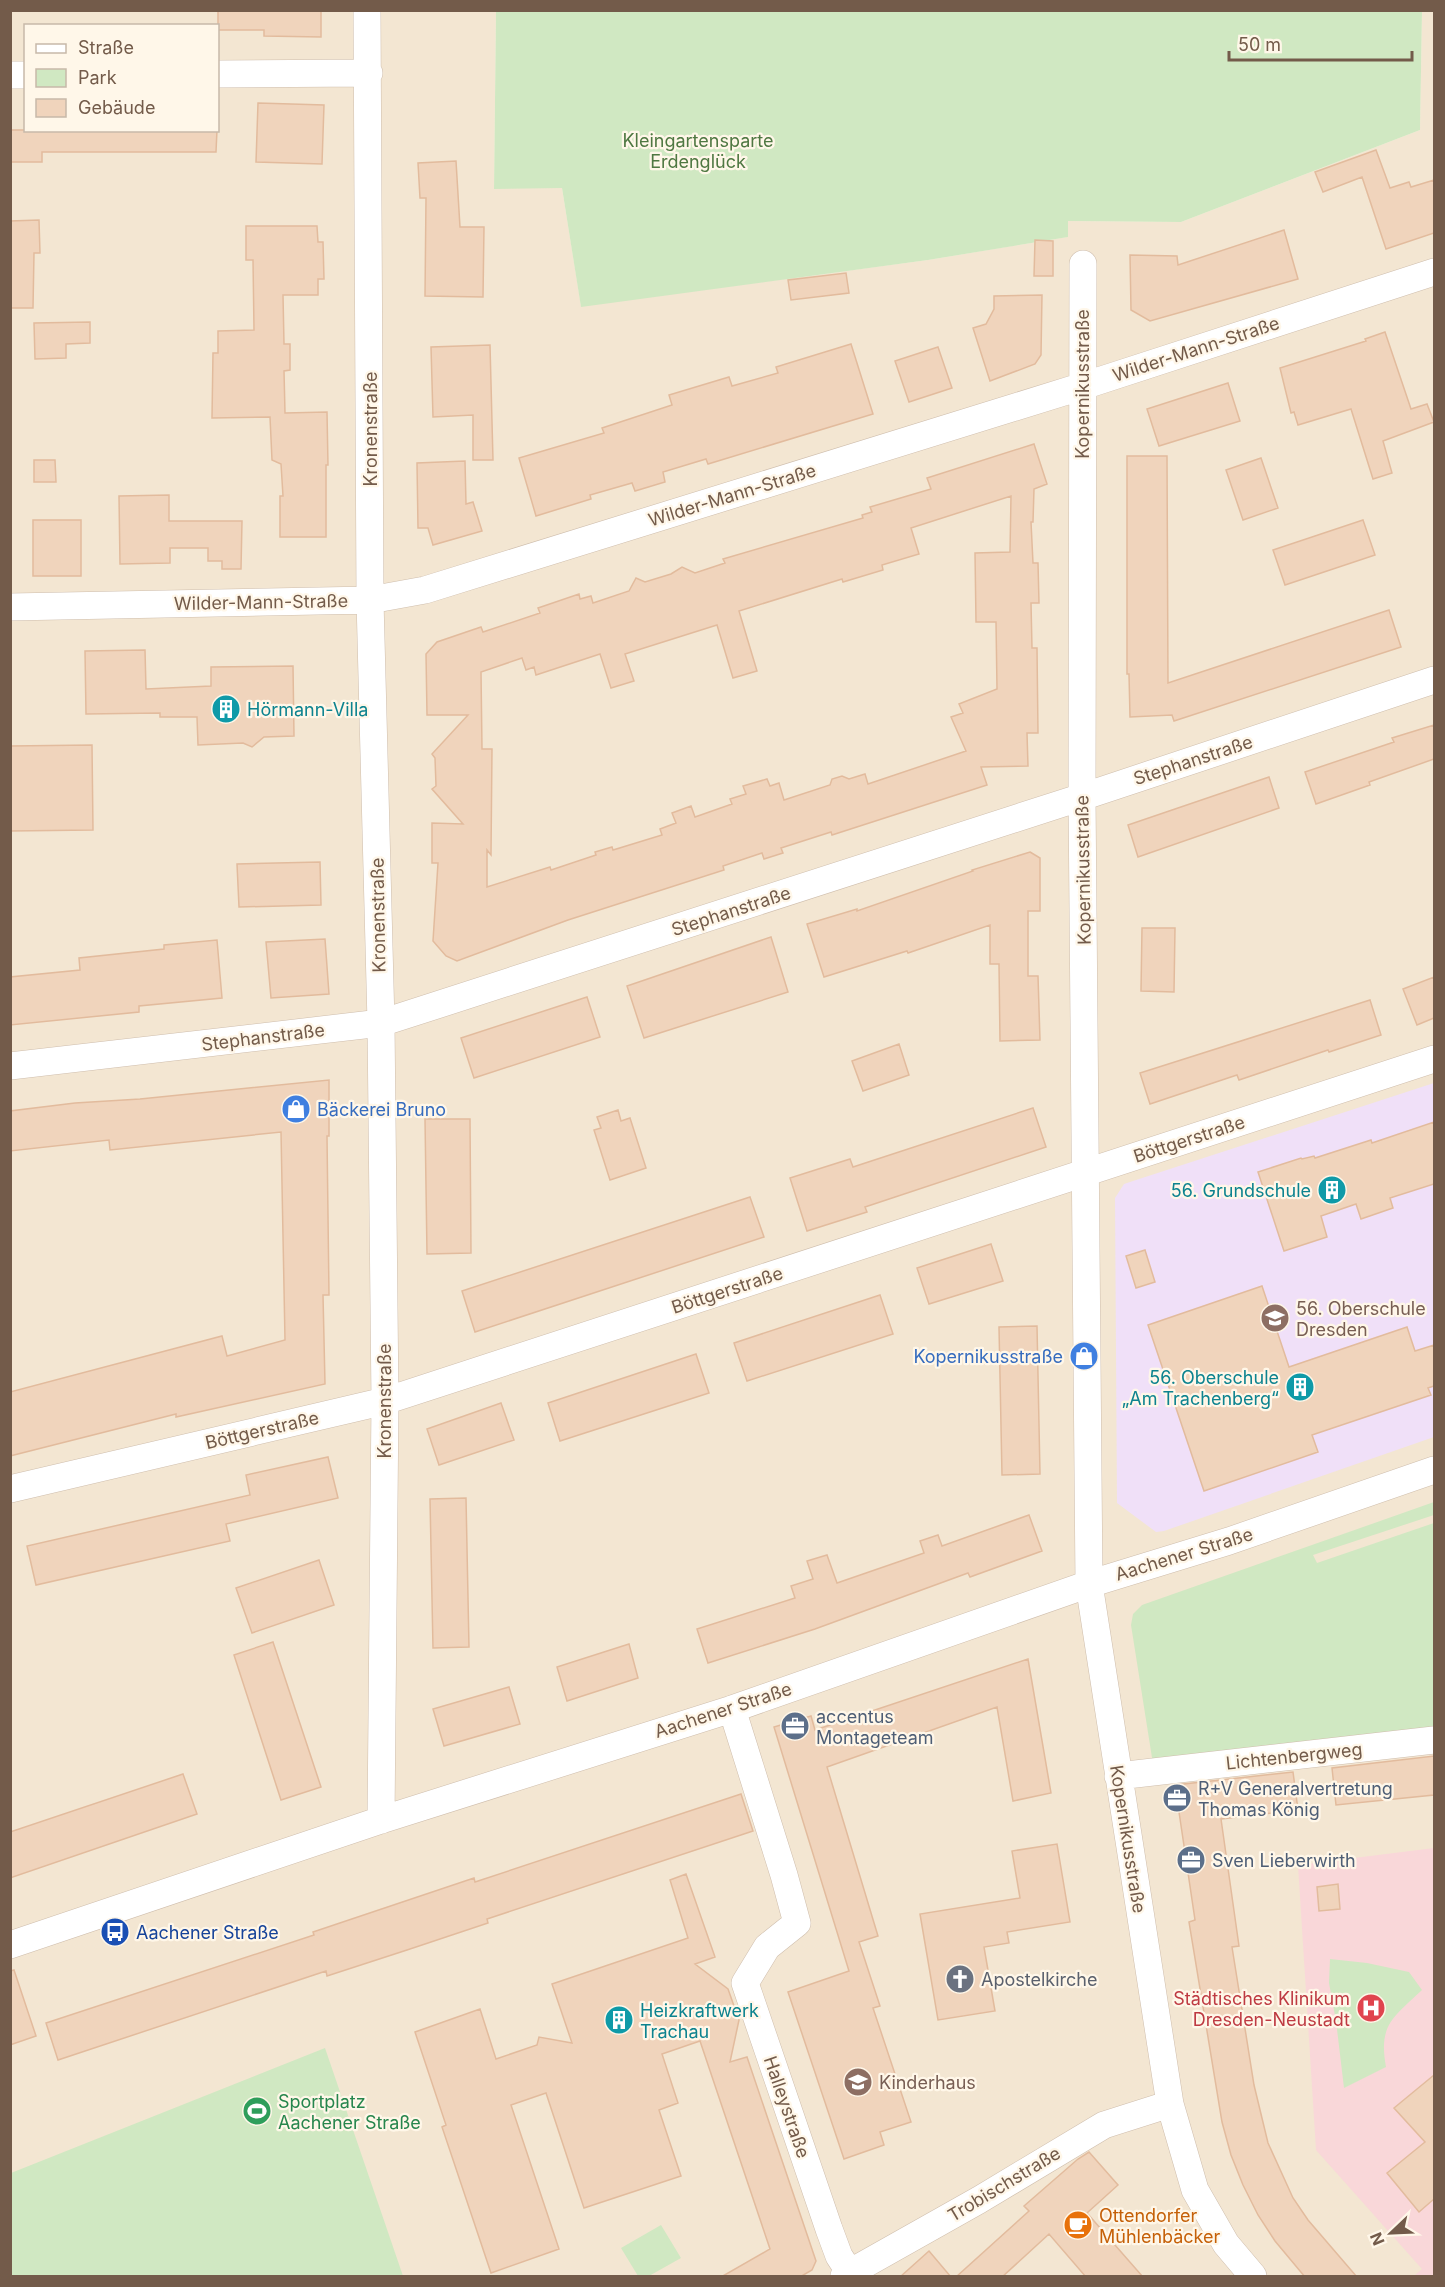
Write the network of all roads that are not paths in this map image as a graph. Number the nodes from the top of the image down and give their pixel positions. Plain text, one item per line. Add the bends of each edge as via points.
1 (367, 10) edge
2 (369, 73) junction
3 (219, 74) edge
4 (1083, 264) dead end
5 (1434, 272) edge
6 (1083, 386) junction
7 (370, 600) junction
8 (10, 607) edge
9 (1434, 680) edge
10 (1082, 797) junction
11 (381, 1023) junction
12 (1434, 1059) edge
13 (10, 1066) edge
14 (1086, 1173) junction
15 (385, 1401) junction
16 (1434, 1470) edge
17 (10, 1489) edge
18 (1089, 1584) junction
19 (732, 1709) junction
20 (1434, 1740) edge
21 (1118, 1776) junction
22 (381, 1820) junction
23 (10, 1945) edge
24 (1170, 2104) junction
25 (849, 2275) edge
26 (1253, 2277) edge

1 - 2 street, Kronenstraße
2 - 3 street
2 - 7 street, Kronenstraße
4 - 6 street, Kopernikusstraße
5 - 6 street, Wilder-Mann-Straße
6 - 7 street, Wilder-Mann-Straße via 425,590
6 - 10 street, Kopernikusstraße
7 - 8 street, Wilder-Mann-Straße
7 - 11 street, Kronenstraße
9 - 10 street, Stephanstraße
10 - 11 street, Stephanstraße
10 - 14 street, Kopernikusstraße
11 - 13 street, Stephanstraße
11 - 15 street, Kronenstraße
12 - 14 street, Böttgerstraße
14 - 15 street, Böttgerstraße
14 - 18 street, Kopernikusstraße
15 - 17 street, Böttgerstraße
15 - 22 street, Kronenstraße
16 - 18 street, Aachener Straße
18 - 19 street, Aachener Straße
18 - 21 street, Kopernikusstraße
19 - 22 street, Aachener Straße
19 - 25 street, Halleystraße via 797,1923 767,1947 746,1983 829,2229
20 - 21 street, Lichtenbergweg
21 - 24 street, Kopernikusstraße
22 - 23 street, Aachener Straße
24 - 25 street, Trobischstraße via 1104,2125
24 - 26 street, Kopernikusstraße via 1196,2190 1226,2244

